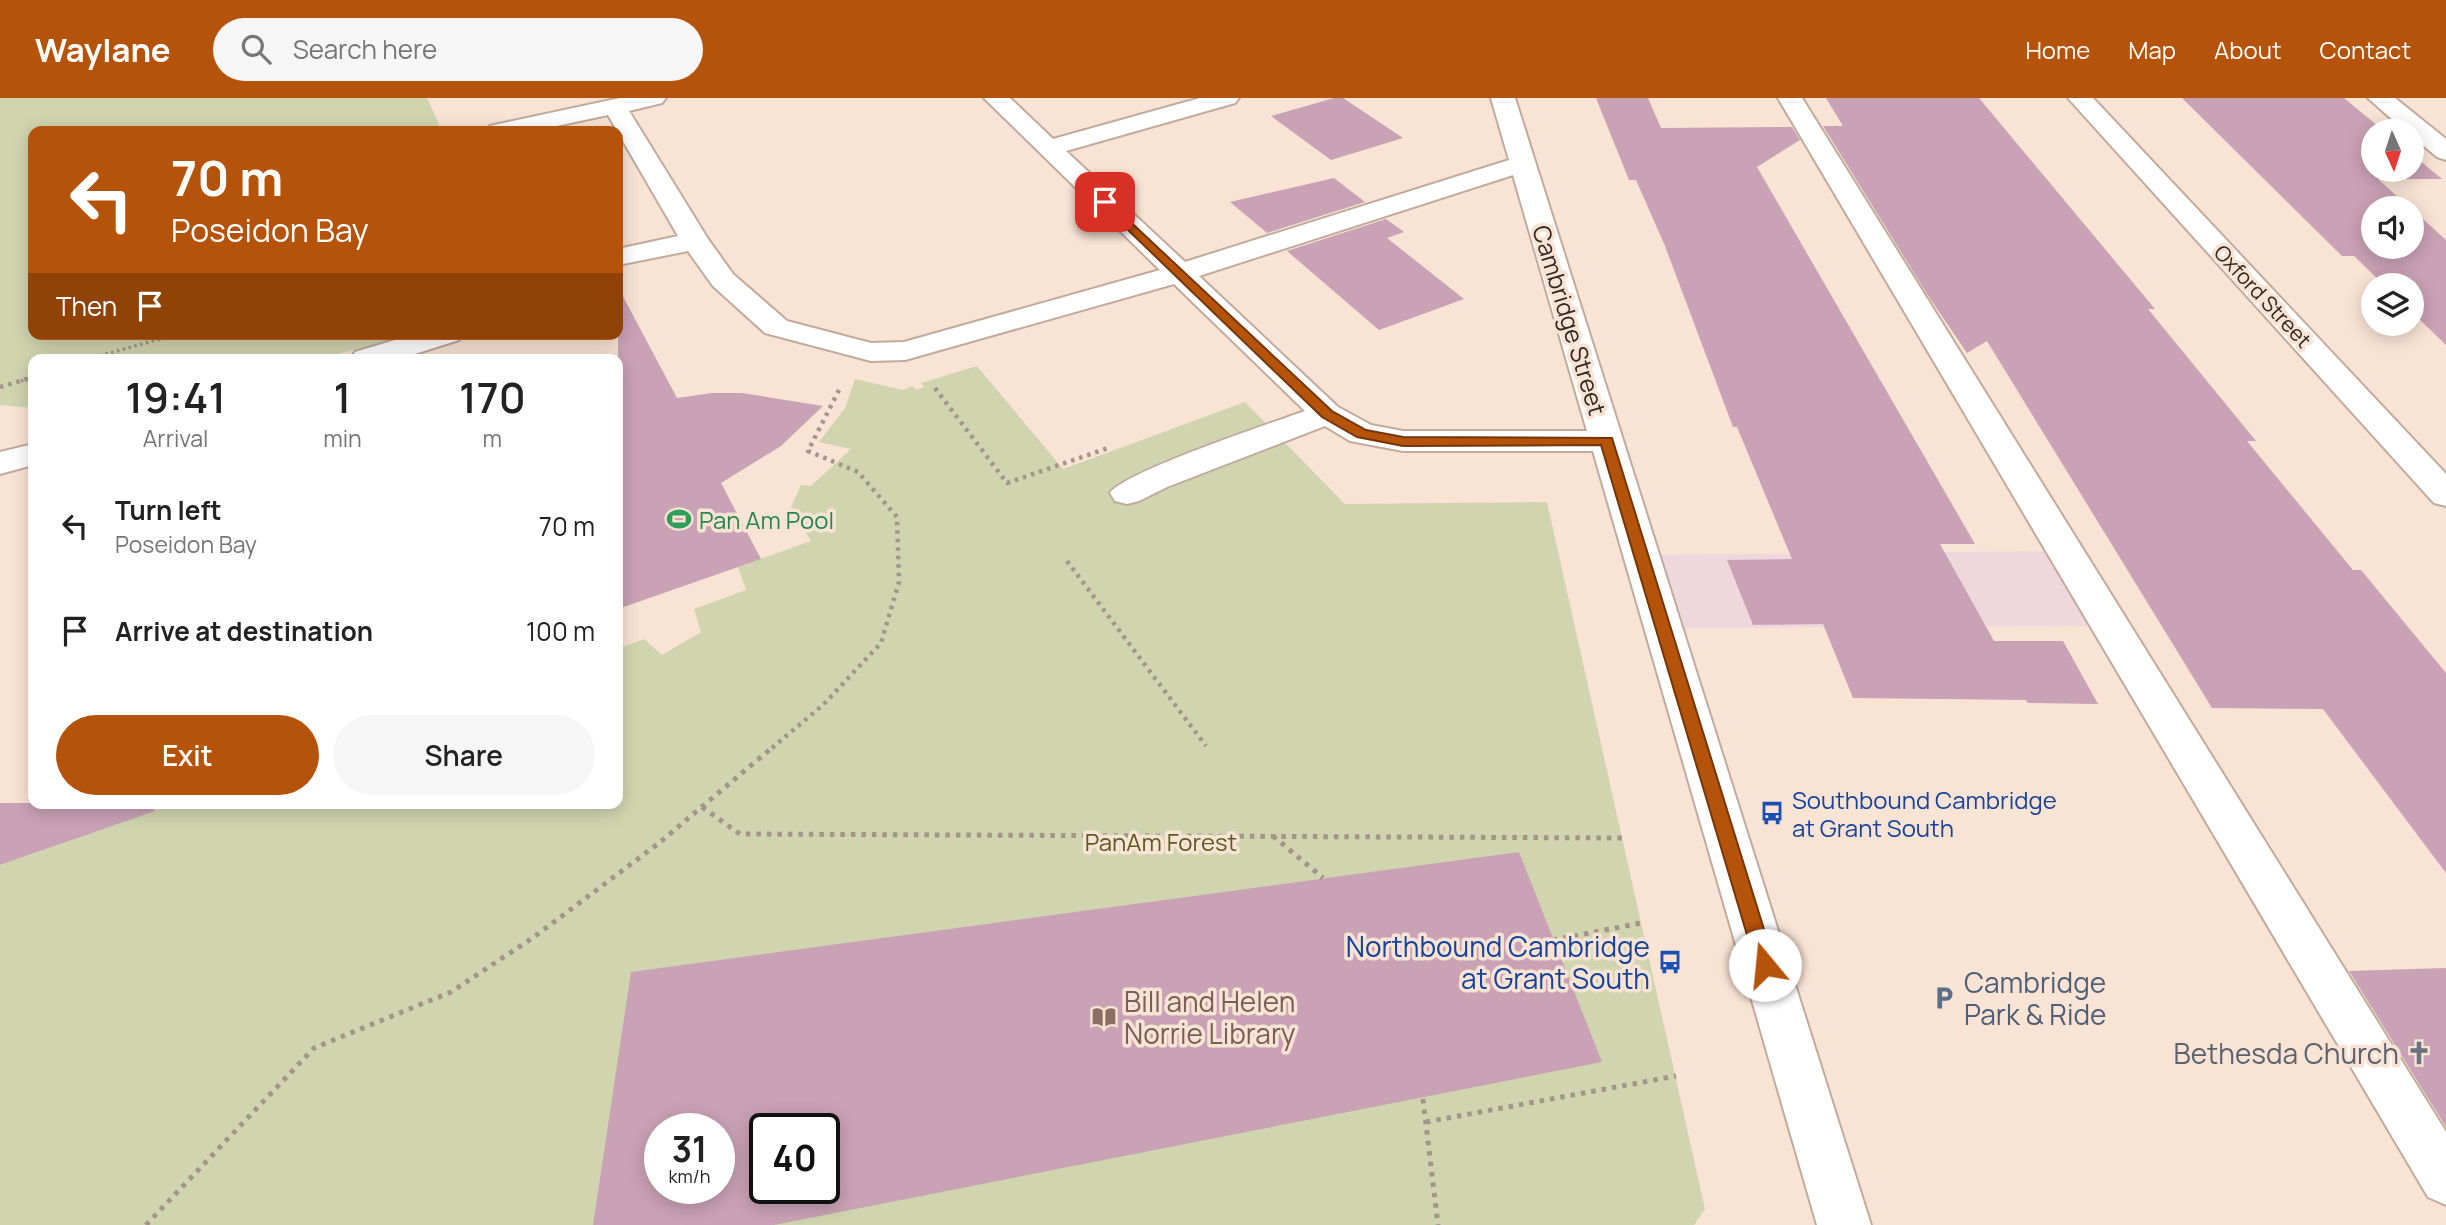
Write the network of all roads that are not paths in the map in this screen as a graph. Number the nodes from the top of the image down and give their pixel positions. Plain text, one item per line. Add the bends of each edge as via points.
1 (654, 98) edge
2 (996, 98) edge
3 (1227, 98) edge
4 (1503, 98) edge
5 (1790, 98) edge
6 (2080, 98) edge
7 (2380, 98) edge
8 (615, 107) junction
9 (523, 126) edge
10 (1048, 148) junction
11 (2446, 152) edge
12 (1523, 164) junction
13 (695, 240) junction
14 (623, 256) edge
15 (1180, 273) junction
16 (429, 340) edge
17 (383, 354) edge
18 (1327, 414) junction
19 (1607, 441) junction
20 (28, 455) edge
21 (0, 463) edge
22 (1127, 493) dead end
23 (2446, 495) edge
24 (2446, 1179) edge
25 (1843, 1225) edge

1 - 8 street
2 - 10 street
3 - 10 street
4 - 12 street, Cambridge Street
5 - 24 street
6 - 23 street, Oxford Street
7 - 11 street
8 - 9 street
8 - 13 street
10 - 15 street
12 - 15 street
12 - 19 street, Cambridge Street
13 - 14 street
13 - 15 street via 723,280 776,327 871,352 905,351
15 - 18 street
16 - 17 street
18 - 19 street via 1362,434 1403,441
18 - 22 street
19 - 25 street, Cambridge Street
20 - 21 street

